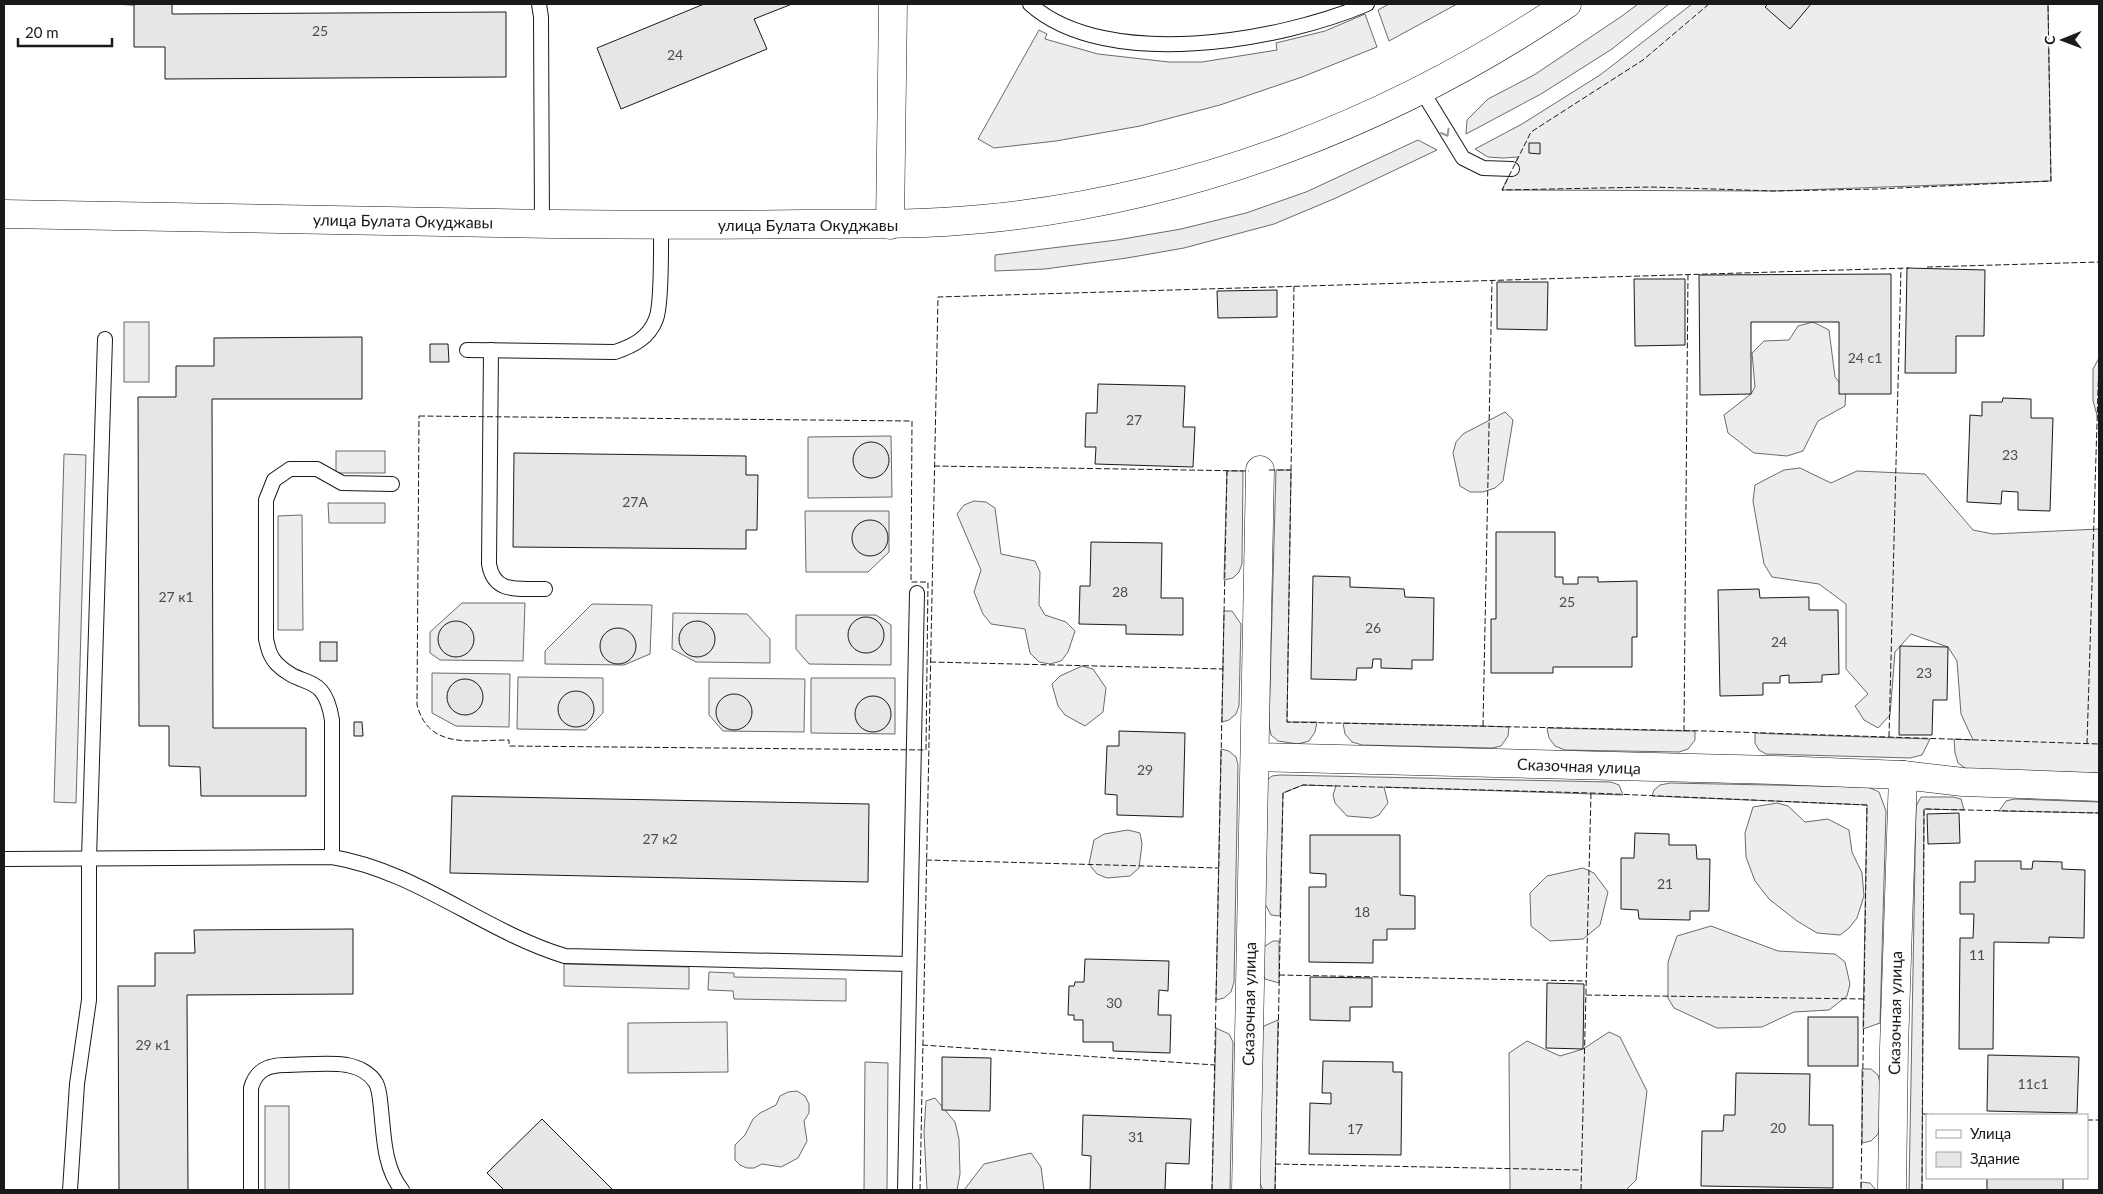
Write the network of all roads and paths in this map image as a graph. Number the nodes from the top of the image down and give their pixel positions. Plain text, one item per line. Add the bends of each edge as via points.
1 (540, 4) edge
2 (893, 4) edge
3 (1030, 4) edge
4 (1367, 4) edge
5 (1567, 4) edge
6 (1422, 91) junction
7 (1512, 170) dead end
8 (4, 214) edge
9 (542, 224) junction
10 (890, 225) junction
11 (661, 226) junction
12 (105, 339) dead end
13 (467, 350) dead end
14 (491, 350) junction
15 (1260, 470) dead end
16 (392, 484) dead end
17 (545, 589) dead end
18 (917, 593) dead end
19 (1255, 757) junction
20 (1903, 775) junction
21 (2099, 787) edge
22 (332, 857) junction
23 (89, 858) junction
24 (4, 859) edge
25 (909, 964) junction
26 (70, 1190) edge
27 (251, 1190) edge
28 (402, 1190) edge
29 (905, 1190) edge
30 (1246, 1190) edge
31 (1892, 1190) edge

1 - 9 lane
2 - 10 street
3 - 4 lane via 1051,20 1096,37 1178,45 1300,26
5 - 6 street, улица Булата Окуджавы
6 -> 7 lane via 1463,158 1483,168
6 - 10 street, улица Булата Окуджавы via 1296,146 1165,188 1029,214
8 - 9 street, улица Булата Окуджавы
9 - 11 street, улица Булата Окуджавы
10 - 11 street, улица Булата Окуджавы
11 - 14 lane via 657,318 645,337 615,352
12 - 23 lane
13 - 14 lane
14 - 17 lane via 490,574 503,586
15 - 19 street, Сказочная улица
16 - 22 lane via 342,484 317,469 290,469 274,480 266,500 266,639 270,655 278,665 315,685 329,703 332,720
18 - 25 lane
19 - 20 street, Сказочная улица
19 - 30 street, Сказочная улица
20 - 21 street, Сказочная улица via 1963,782
20 - 31 street, Сказочная улица
22 - 23 lane
22 - 25 lane via 362,863 403,878 528,943 565,956
23 - 24 lane
23 - 26 lane via 89,1000 77,1084
25 - 29 lane
27 - 28 lane via 251,1088 253,1080 264,1068 280,1065 346,1065 369,1075 376,1083 380,1097 387,1160

